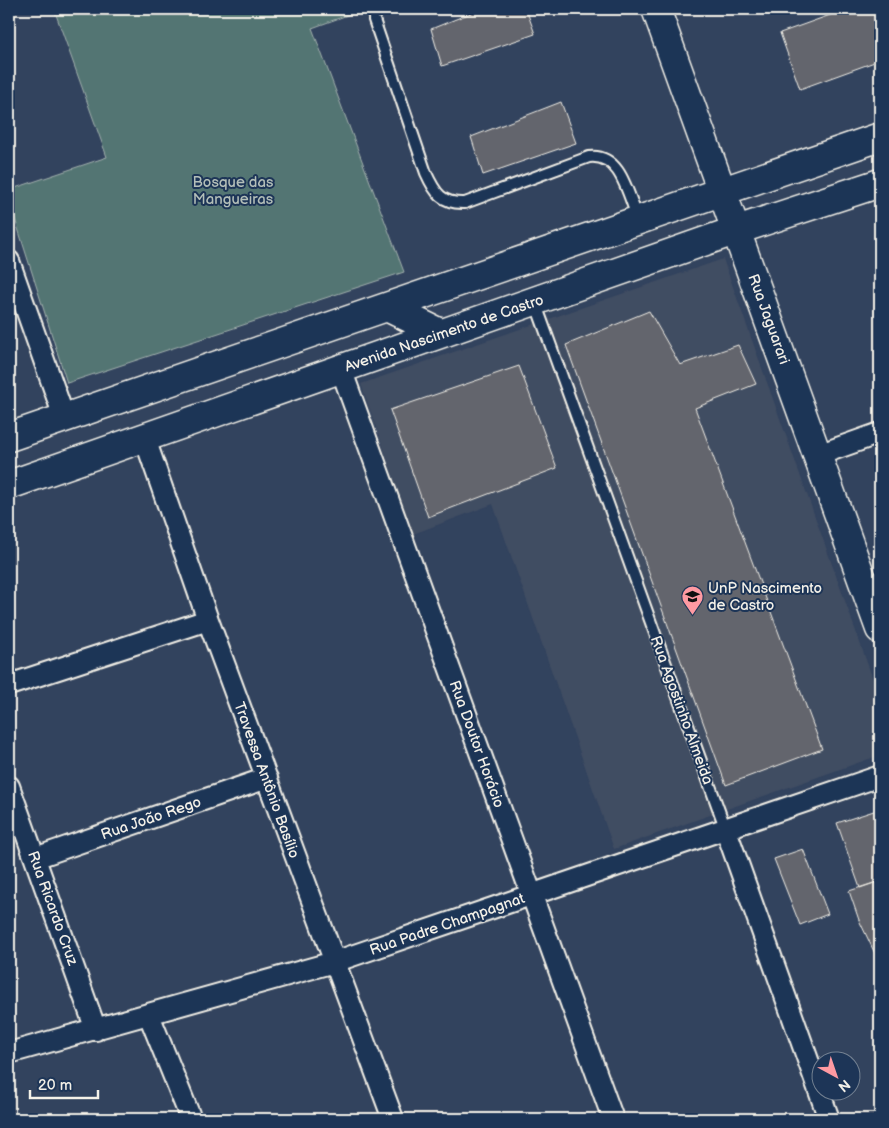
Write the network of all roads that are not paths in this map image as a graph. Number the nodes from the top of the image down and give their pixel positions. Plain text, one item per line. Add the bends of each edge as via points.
1 (656, 9) edge
2 (374, 20) dead end
3 (880, 137) edge
4 (880, 183) edge
5 (722, 191) junction
6 (638, 220) junction
7 (737, 230) junction
8 (9, 261) edge
9 (534, 301) junction
10 (386, 307) junction
11 (440, 333) junction
12 (341, 369) junction
13 (64, 417) junction
14 (880, 434) edge
15 (9, 437) edge
16 (145, 439) junction
17 (818, 455) junction
18 (9, 485) edge
19 (208, 620) junction
20 (880, 629) edge
21 (9, 685) edge
22 (880, 776) edge
23 (267, 778) junction
24 (9, 786) edge
25 (12, 807) edge
26 (726, 830) junction
27 (35, 858) junction
28 (532, 895) junction
29 (334, 962) junction
30 (149, 1015) junction
31 (96, 1030) junction
32 (9, 1053) edge
33 (191, 1119) edge
34 (393, 1119) edge
35 (614, 1119) edge
36 (829, 1119) edge

1 - 5 main road, Rua Jaguarari
2 - 6 lane via 426,173 442,198 453,203 465,203 598,156 615,166
3 - 5 main road
4 - 7 main road, Avenida Nascimento de Castro
5 - 6 main road
5 - 7 main road, Rua Jaguarari
6 - 10 main road
7 - 9 main road, Avenida Nascimento de Castro
7 - 17 main road, Rua Jaguarari
8 - 13 street
9 - 11 main road, Avenida Nascimento de Castro
9 - 26 lane, Rua Agostinho Almeida
10 - 11 main road
10 - 13 main road
11 - 12 main road, Avenida Nascimento de Castro
12 - 16 main road, Avenida Nascimento de Castro
12 - 28 street, Rua Doutor Horácio
13 - 15 main road
14 - 17 street
16 - 18 main road, Avenida Nascimento de Castro
16 - 19 street, Travessa Antônio Basílio
17 - 20 main road, Rua Jaguarari
19 - 21 street
19 - 23 street, Travessa Antônio Basílio
22 - 26 street, Rua Padre Champagnat
23 - 27 street, Rua João Rego
23 - 29 street, Travessa Antônio Basílio
24 - 25 street, Rua Ricardo Cruz
25 - 27 street, Rua Ricardo Cruz
26 - 28 street, Rua Padre Champagnat
26 - 36 street, Rua Agostinho Almeida
27 - 31 street, Rua Ricardo Cruz
28 - 29 street, Rua Padre Champagnat
28 - 35 street, Rua Doutor Horácio
29 - 30 street, Rua Padre Champagnat
29 - 34 street, Travessa Antônio Basílio
30 - 31 street, Rua Padre Champagnat
30 - 33 street
31 - 32 street, Rua Padre Champagnat

